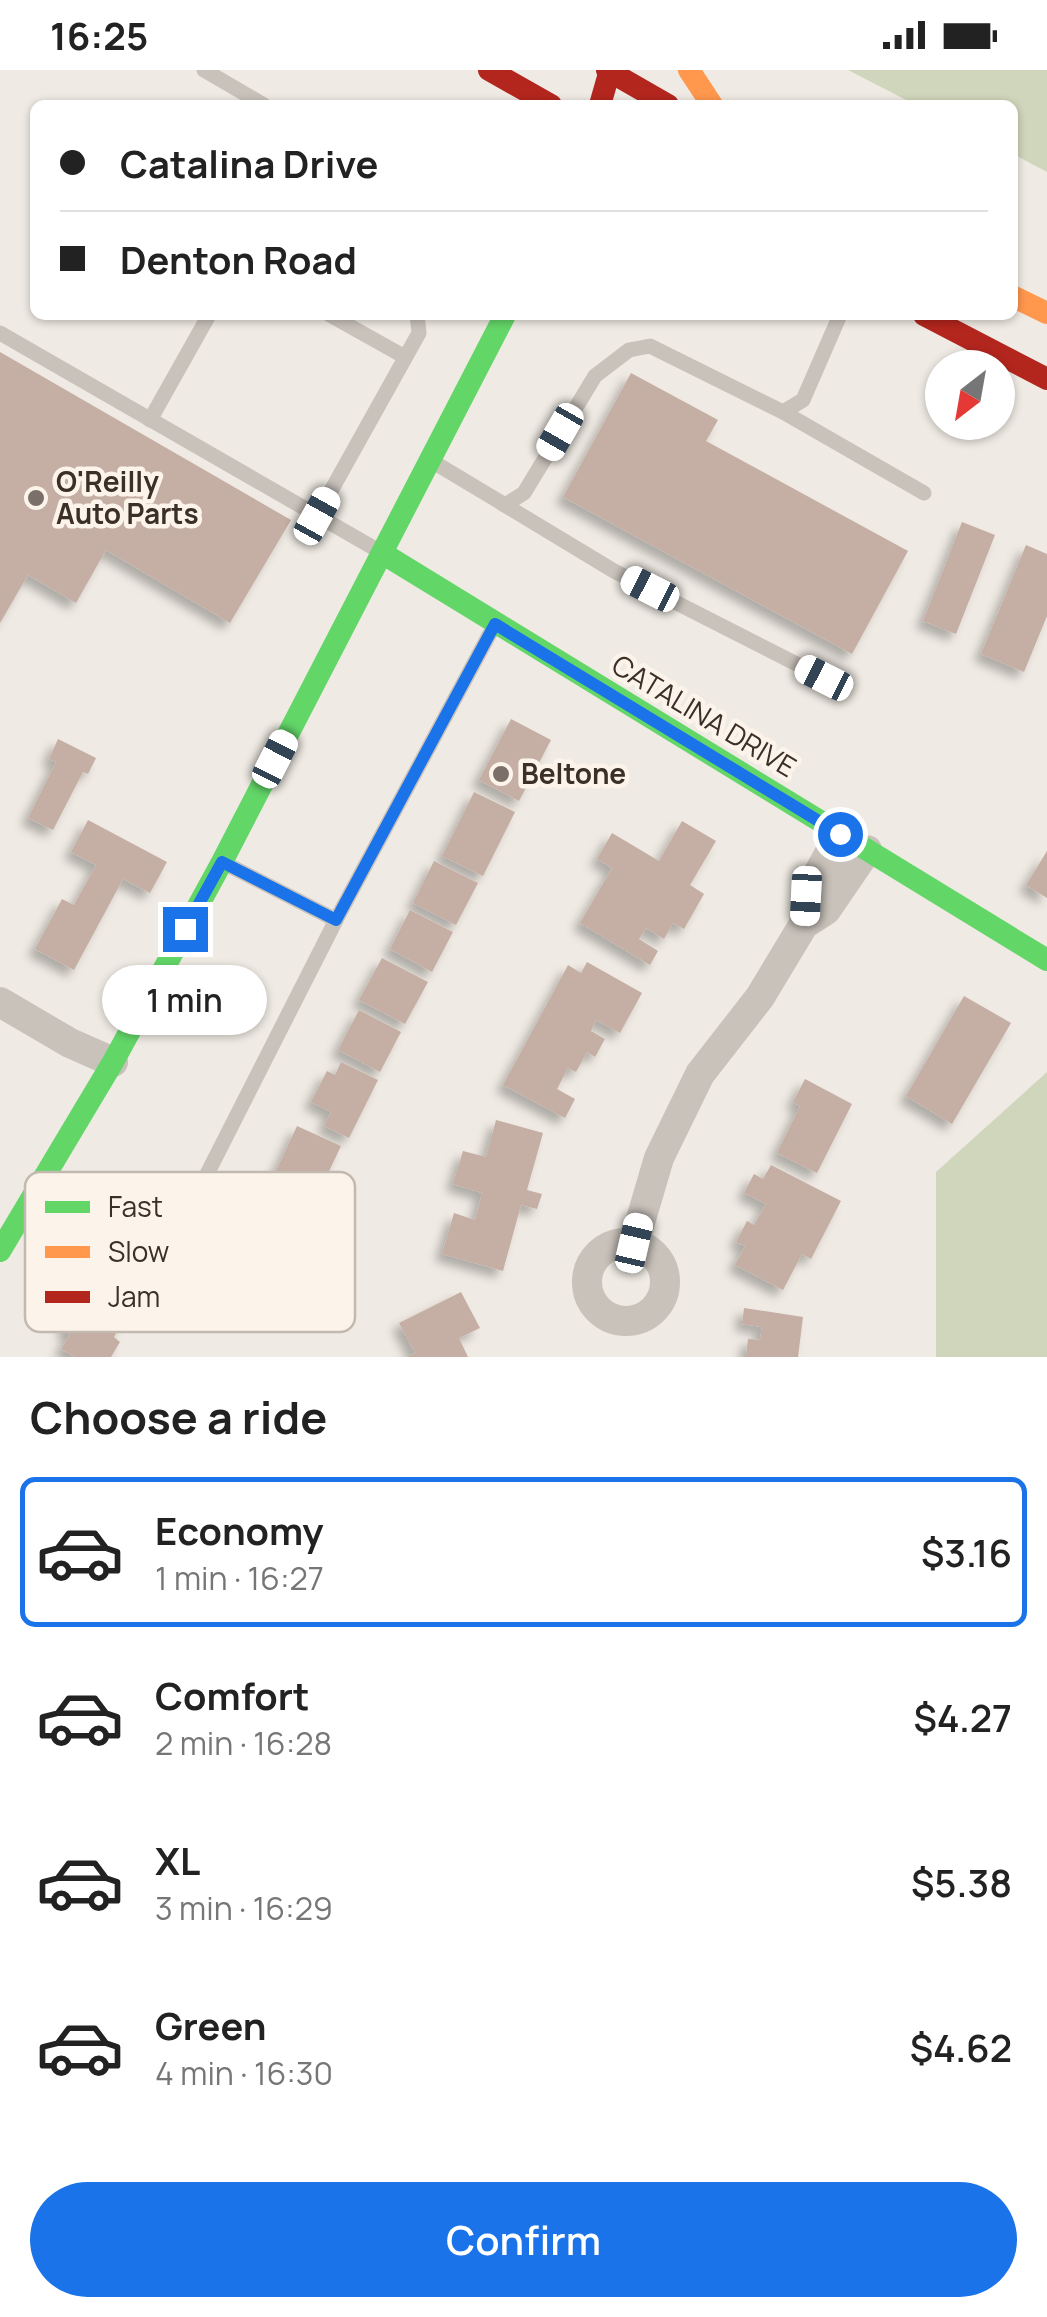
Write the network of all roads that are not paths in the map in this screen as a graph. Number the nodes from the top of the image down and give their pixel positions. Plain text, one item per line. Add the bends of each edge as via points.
1 (204, 70) edge
2 (480, 70) edge
3 (489, 70) edge
4 (608, 70) edge
5 (690, 70) edge
6 (255, 100) edge
7 (503, 100) edge
8 (542, 100) edge
9 (601, 100) edge
10 (659, 100) edge
11 (709, 100) edge
12 (1018, 299) edge
13 (1047, 313) edge
14 (207, 320) edge
15 (339, 320) edge
16 (418, 320) edge
17 (502, 320) edge
18 (838, 320) edge
19 (934, 320) edge
20 (0, 334) edge
21 (405, 358) junction
22 (1047, 379) edge
23 (782, 412) junction
24 (150, 420) junction
25 (430, 460) junction
26 (924, 493) dead end
27 (503, 504) junction
28 (317, 516) junction
29 (382, 554) junction
30 (495, 624) junction
31 (824, 678) dead end
32 (840, 834) junction
33 (867, 850) junction
34 (222, 862) junction
35 (336, 920) junction
36 (804, 924) junction
37 (1047, 960) edge
38 (0, 1002) edge
39 (112, 1062) junction
40 (47, 1172) edge
41 (208, 1172) edge
42 (25, 1209) edge
43 (634, 1243) dead end
44 (0, 1251) edge

1 - 6 lane
2 - 7 main road
3 - 8 main road
4 - 9 main road
4 - 10 main road
5 - 11 main road
12 - 13 main road
14 - 24 lane
15 - 21 lane
16 - 21 lane
17 - 25 main road
18 - 23 lane via 803,400
19 - 22 main road
20 - 24 lane
21 - 28 lane
23 - 26 lane
23 - 27 lane via 650,346 629,350 595,376 524,493
24 - 28 lane
25 - 27 lane
25 - 29 main road
27 - 31 lane via 614,571
28 - 29 lane
29 - 30 main road, CATALINA DRIVE
29 - 34 main road
30 - 32 main road, CATALINA DRIVE
30 - 35 lane
32 - 33 main road, CATALINA DRIVE
32 - 36 street via 806,896
33 - 36 street via 826,910
33 - 37 main road, CATALINA DRIVE
34 - 35 lane
34 - 39 main road
35 - 41 lane
36 - 43 street via 760,997 700,1074 658,1158
38 - 39 street
39 - 40 main road
42 - 44 main road

